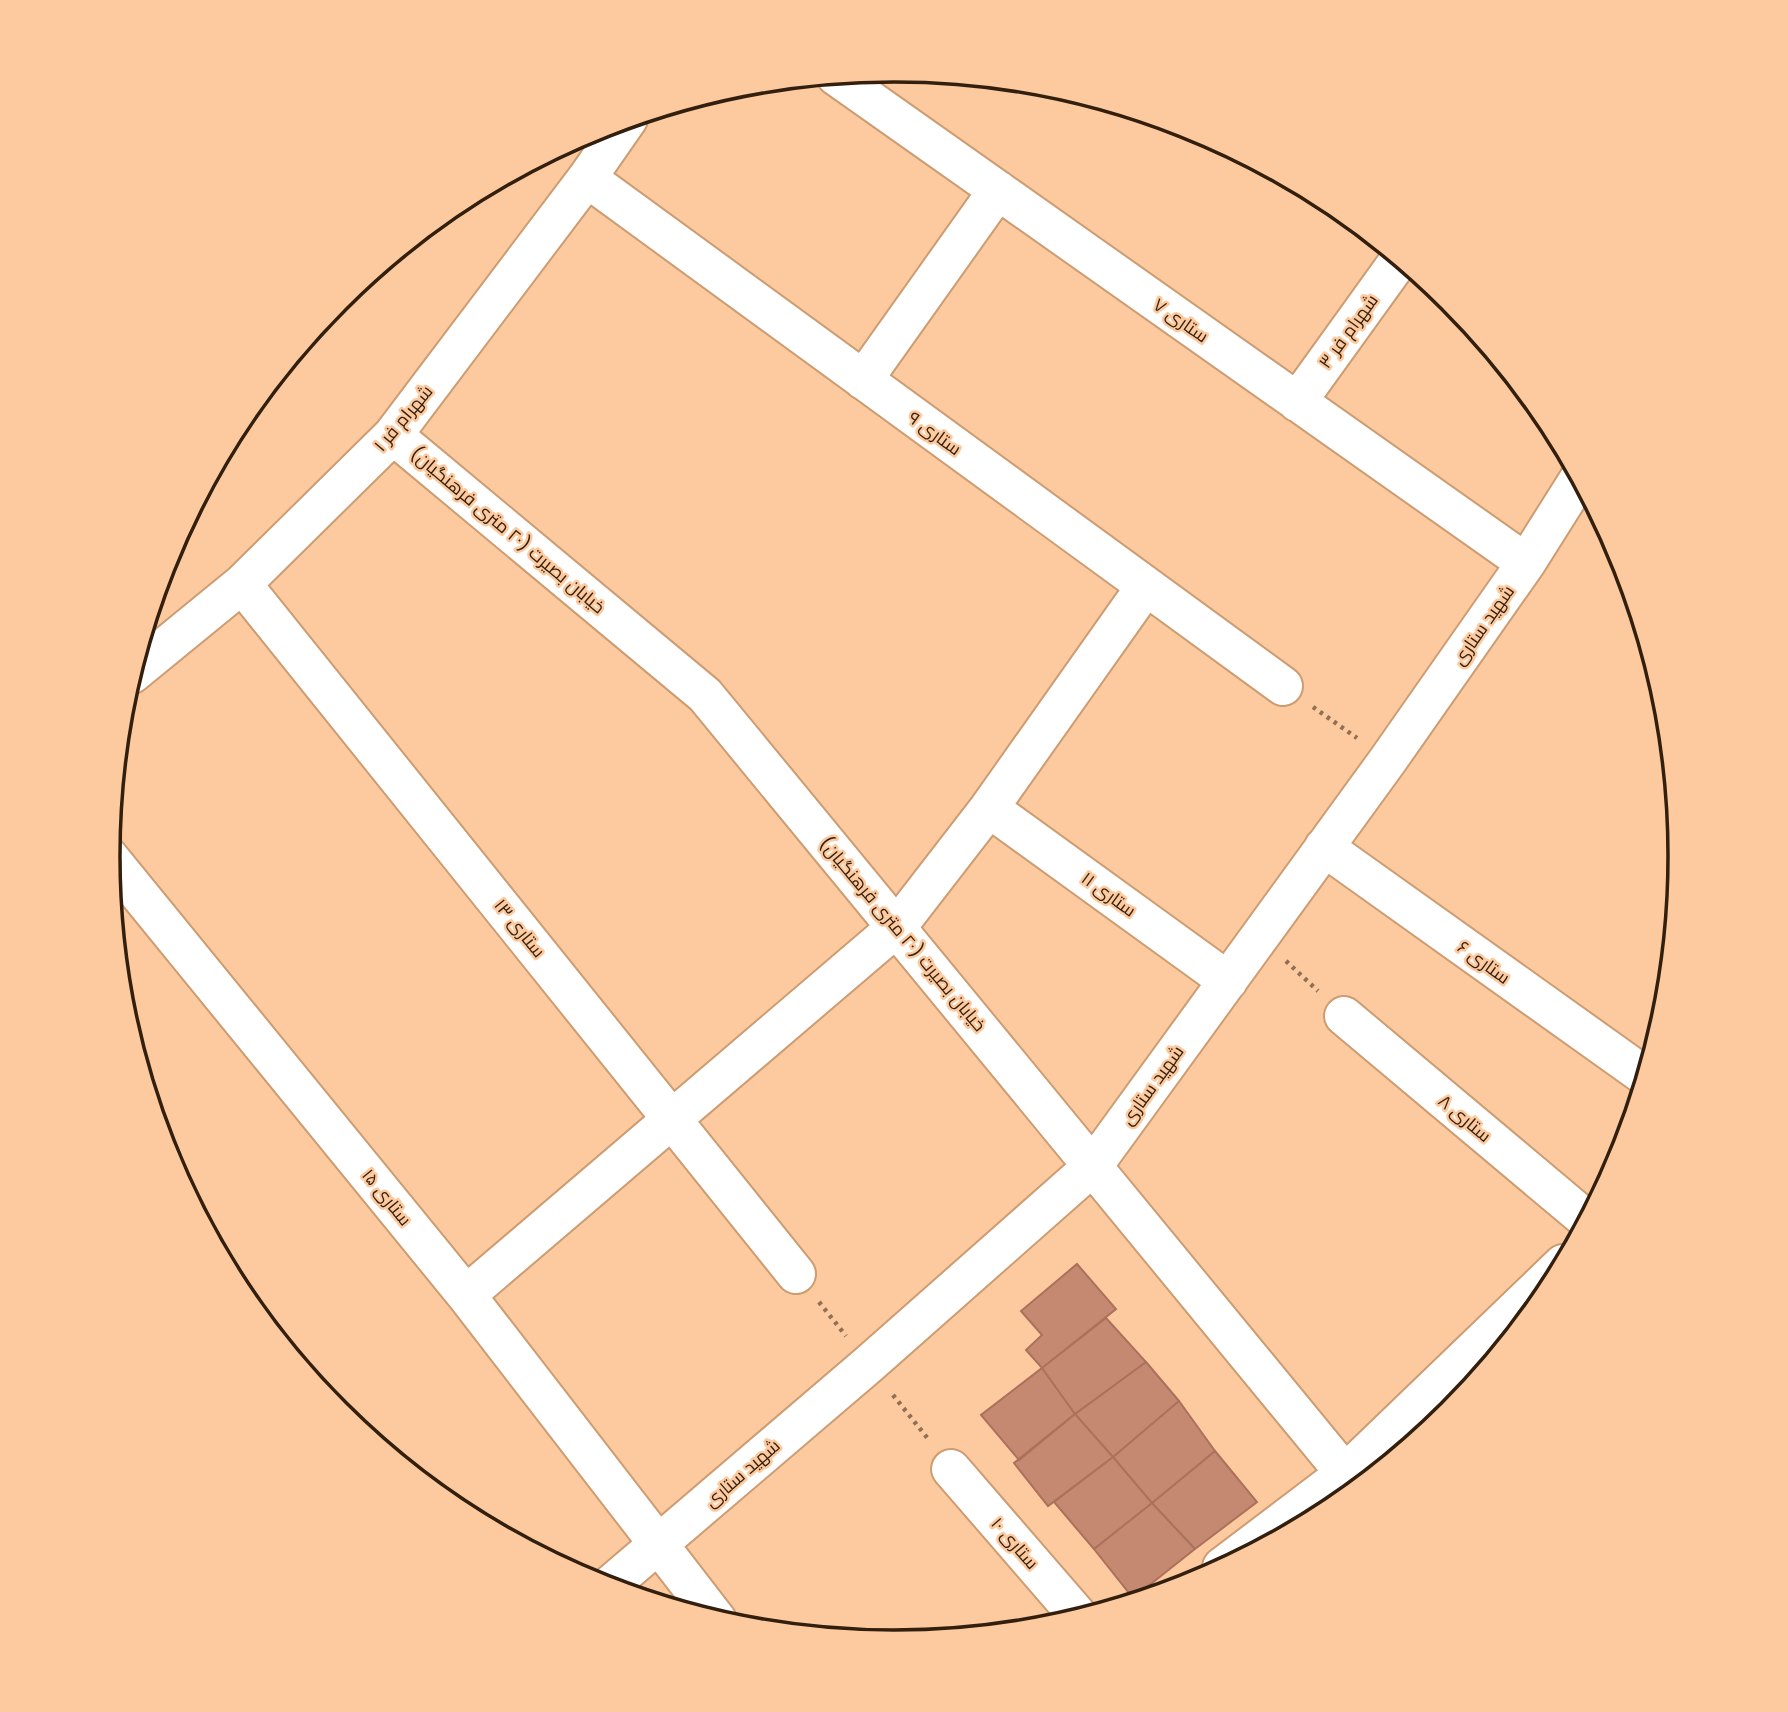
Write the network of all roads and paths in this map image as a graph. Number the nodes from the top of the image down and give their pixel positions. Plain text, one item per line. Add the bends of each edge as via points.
1 (847, 84) edge
2 (618, 133) edge
3 (587, 178) junction
4 (998, 191) junction
5 (1395, 266) edge
6 (863, 380) junction
7 (1297, 402) junction
8 (393, 435) junction
9 (1574, 487) edge
10 (1526, 563) junction
11 (242, 584) junction
12 (1146, 586) junction
13 (145, 663) edge
14 (1283, 686) joint
15 (1388, 760) junction
16 (989, 808) junction
17 (1324, 847) junction
18 (121, 871) edge
19 (897, 928) junction
20 (1260, 937) junction
21 (1228, 981) junction
22 (1344, 1016) joint
23 (1637, 1071) edge
24 (674, 1118) junction
25 (1093, 1166) junction
26 (1580, 1214) edge
27 (796, 1274) dead end
28 (466, 1295) junction
29 (1526, 1302) edge
30 (951, 1469) dead end
31 (1351, 1480) edge
32 (1348, 1482) edge
33 (1307, 1510) edge
34 (657, 1545) junction
35 (618, 1579) edge
36 (706, 1606) edge
37 (1072, 1608) edge

1 - 4 street, ستاری ۷
2 - 3 street, شهرام فر ۱
3 - 6 street, ستاری ۹
3 - 8 street, شهرام فر ۱
4 - 6 street
4 - 7 street, ستاری ۷
5 - 7 street, شهرام فر ۳
6 - 12 street, ستاری ۹
7 - 10 street, ستاری ۷
8 - 11 street, شهرام فر ۱
8 - 19 street, خیابان بصیرت (۲۰ متری فرهنگیان) via 705,695
9 - 10 street, شهید ستاری
10 - 15 street, شهید ستاری
11 - 13 street, شهرام فر ۱
11 - 24 street, ستاری ۱۳
12 - 14 street, ستاری ۹
12 - 16 street
14 - 15 path
15 - 17 street, شهید ستاری
16 - 19 street
16 - 21 street, ستاری ۱۱
17 - 20 street, شهید ستاری
17 - 23 street, ستاری ۶
18 - 28 street, ستاری ۱۵
19 - 24 street
19 - 25 street, خیابان بصیرت (۲۰ متری فرهنگیان)
20 - 21 street, شهید ستاری
20 - 22 path
21 - 25 street, شهید ستاری
22 - 26 street, ستاری ۸
24 - 27 street, ستاری ۱۳
24 - 28 street
25 - 31 street, خیابان بصیرت (۲۰ متری فرهنگیان)
25 - 34 street, شهید ستاری
28 - 34 street, ستاری ۱۵
29 - 31 street
30 - 37 street, ستاری ۱۰
32 - 33 street
34 - 35 street, شهید ستاری
34 - 36 street, ستاری ۱۵

